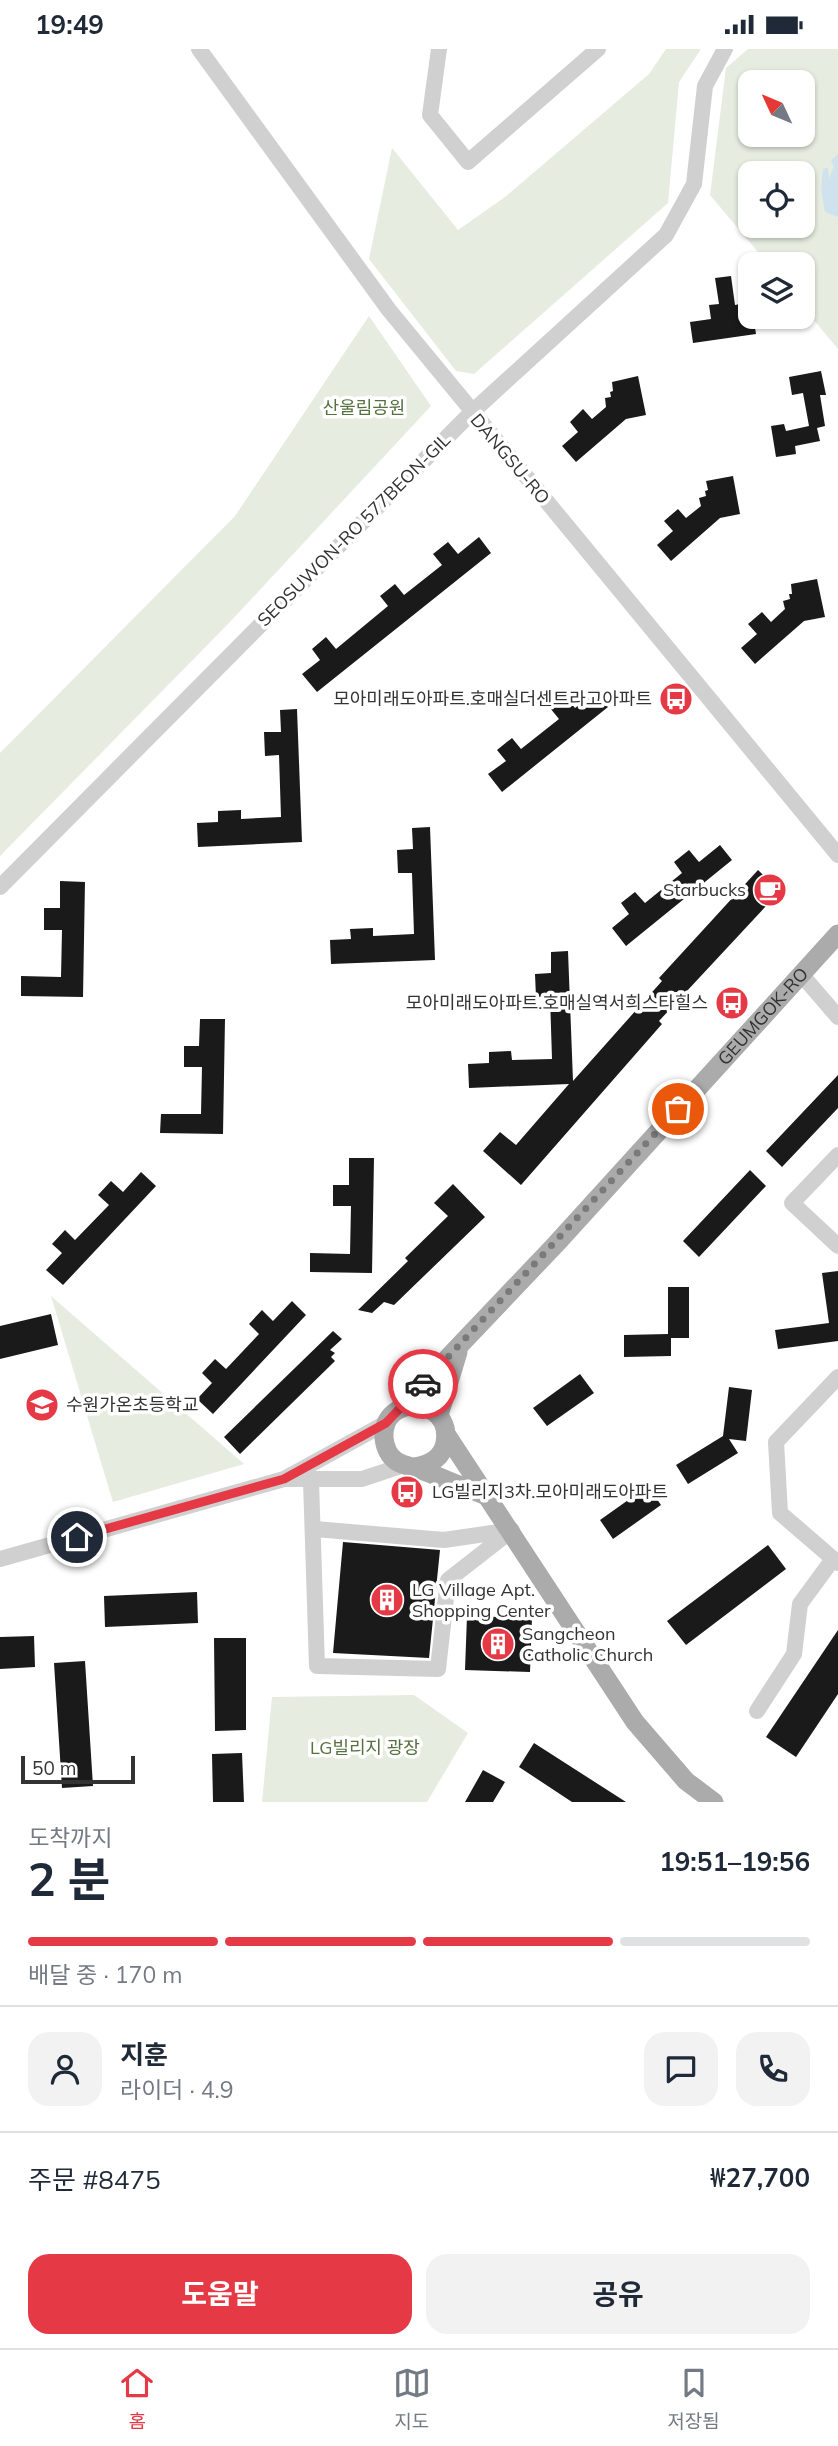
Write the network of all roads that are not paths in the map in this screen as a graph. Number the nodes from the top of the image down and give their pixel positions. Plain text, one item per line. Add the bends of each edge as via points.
1 (199, 49) edge
2 (439, 49) edge
3 (598, 49) edge
4 (725, 49) edge
5 (471, 413) junction
6 (838, 855) edge
7 (0, 887) edge
8 (838, 934) edge
9 (801, 974) junction
10 (838, 1017) edge
11 (838, 1155) edge
12 (838, 1246) edge
13 (459, 1348) junction
14 (838, 1377) edge
15 (400, 1408) junction
16 (439, 1415) junction
17 (386, 1423) junction
18 (446, 1434) junction
19 (409, 1466) junction
20 (284, 1479) junction
21 (311, 1481) junction
22 (486, 1496) junction
23 (315, 1529) junction
24 (512, 1531) junction
25 (0, 1559) edge
26 (835, 1561) edge
27 (757, 1711) dead end
28 (714, 1802) edge

1 - 5 street, DANGSU-RO via 389,310
2 - 3 street via 430,115 468,162
4 - 5 street, SEOSUWON-RO 577BEON-GIL via 705,86 694,184 666,236
5 - 6 street, DANGSU-RO
5 - 7 street, SEOSUWON-RO 577BEON-GIL
8 - 9 main road, GEUMGOK-RO
9 - 10 street
9 - 13 main road, GEUMGOK-RO
11 - 12 street via 792,1203
13 - 15 main road, GEUMGOK-RO
13 - 16 main road, GEUMGOK-RO
14 - 26 street via 776,1443 780,1513
15 - 16 main road via 421,1405
15 - 17 main road
16 - 18 main road
17 - 19 main road via 384,1443 395,1460
17 - 20 street
18 - 19 main road via 437,1458 426,1465
18 - 22 main road
19 - 21 street via 362,1479
19 - 22 main road
20 - 21 street
20 - 25 street
21 - 23 street
22 - 24 main road
23 - 24 street via 444,1540
23 - 24 street via 317,1666 438,1669 449,1580
24 - 28 main road via 635,1722 686,1781
26 - 27 street via 800,1604 794,1654

